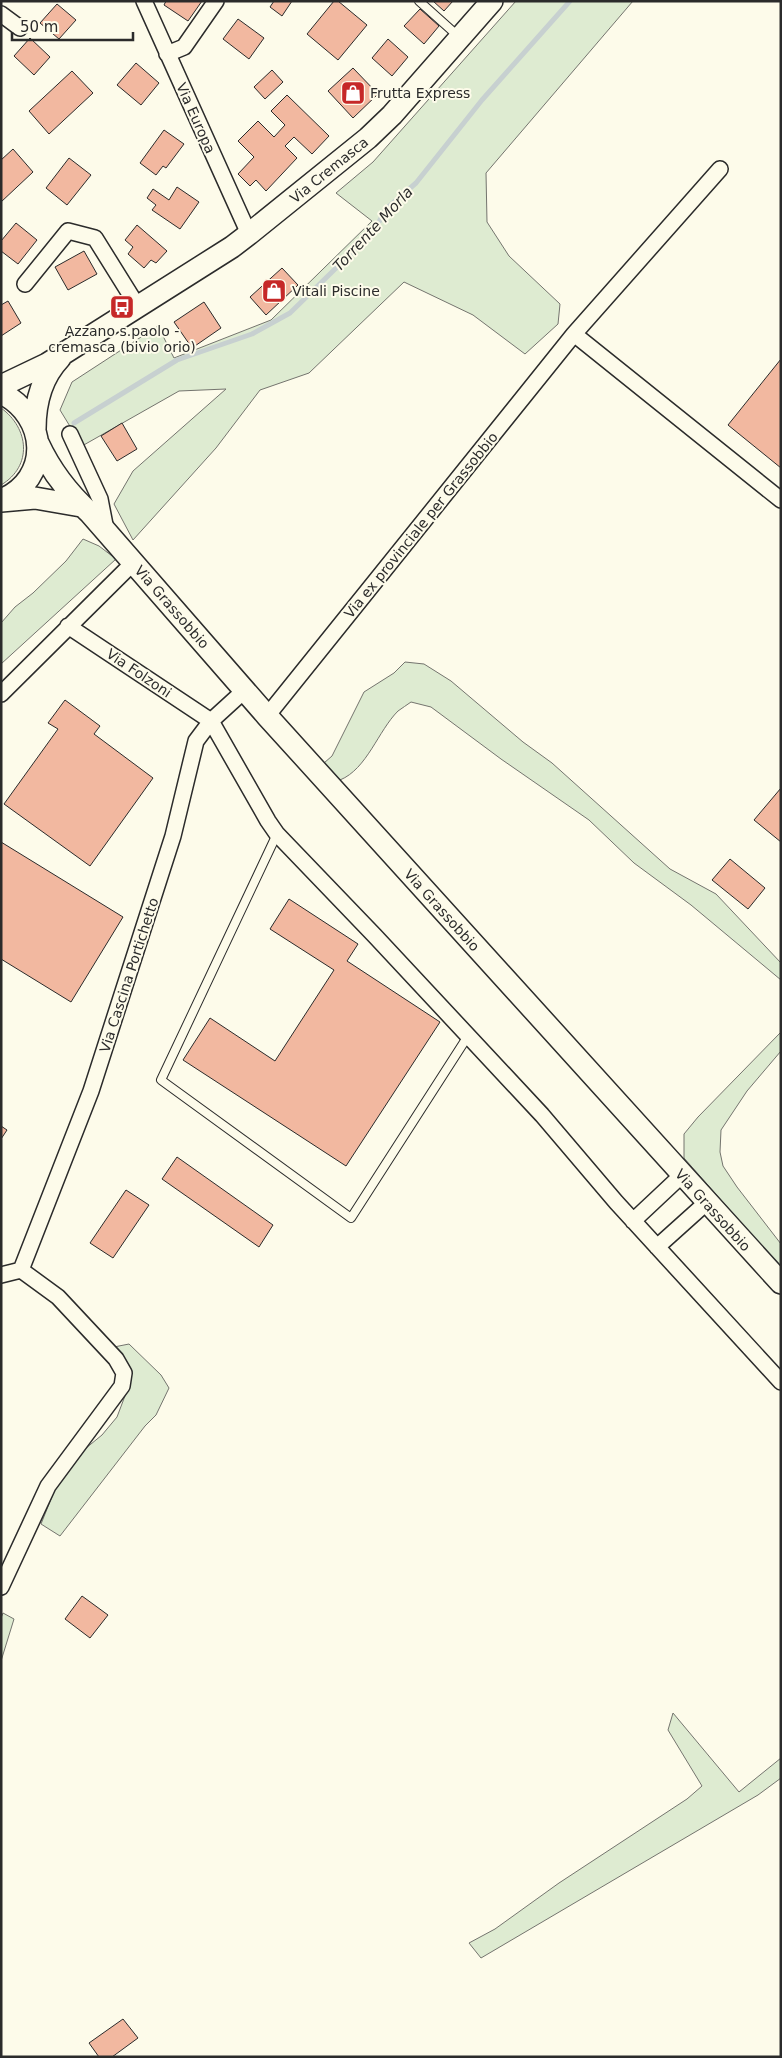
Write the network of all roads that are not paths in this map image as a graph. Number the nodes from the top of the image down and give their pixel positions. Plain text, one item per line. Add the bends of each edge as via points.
1 (144, 1) edge
2 (216, 1) edge
3 (419, 1) edge
4 (492, 1) edge
5 (1, 14) edge
6 (20, 28) dead end
7 (460, 37) junction
8 (168, 54) junction
9 (720, 169) dead end
10 (249, 234) junction
11 (25, 284) dead end
12 (138, 307) junction
13 (574, 334) junction
14 (66, 352) junction
15 (1, 386) edge
16 (1, 393) edge
17 (70, 434) dead end
18 (36, 436) junction
19 (1, 500) edge
20 (781, 500) edge
21 (81, 506) junction
22 (107, 532) junction
23 (133, 563) junction
24 (68, 626) junction
25 (245, 690) junction
26 (1, 694) edge
27 (267, 716) junction
28 (211, 721) junction
29 (277, 834) junction
30 (468, 1036) junction
31 (682, 1176) junction
32 (706, 1203) junction
33 (633, 1221) junction
34 (657, 1246) junction
35 (21, 1270) junction
36 (1, 1275) edge
37 (781, 1283) edge
38 (781, 1382) edge
39 (1, 1587) edge

1 - 8 street, Via Europa
2 - 8 street via 184,47
3 - 7 lane
4 - 7 street, Via Cremasca
5 - 6 street
7 - 10 street, Via Cremasca via 368,138
8 - 10 street, Via Europa
9 - 13 street, Via ex provinciale per Grassobbio
10 - 12 street, Via Cremasca
11 - 12 street via 68,230 94,238
12 - 14 street, Via Cremasca
13 - 20 street
13 - 27 street, Via ex provinciale per Grassobbio
14 - 15 street, Via Cremasca
14 - 18 street, Via Cremasca via 42,386 36,407
16 - 18 street, Via Grassobbio via 25,411
17 - 22 street, Via Grassobbio via 100,499
18 - 19 street, Via Cremasca via 36,462 28,479
18 - 21 street, Via Grassobbio via 47,463
19 - 21 street via 35,498
21 - 22 street, Via Grassobbio
22 - 23 street, Via Grassobbio
23 - 24 street
23 - 25 street, Via Grassobbio
24 - 26 street
24 - 28 street, Via Folzoni
25 - 27 street, Via Grassobbio
25 - 28 street, Via Cascina Portichetto
27 - 31 street, Via Grassobbio
28 - 29 street
28 - 35 street, Via Cascina Portichetto via 196,741 173,836 92,1091
29 - 30 street
29 - 30 lane via 161,1080 351,1218
30 - 33 street via 542,1115
31 - 32 street, Via Grassobbio
31 - 33 street
32 - 34 street
32 - 37 street, Via Grassobbio
33 - 34 street
34 - 38 street
35 - 36 street
35 - 39 street via 58,1297 124,1373 122,1386 48,1486

